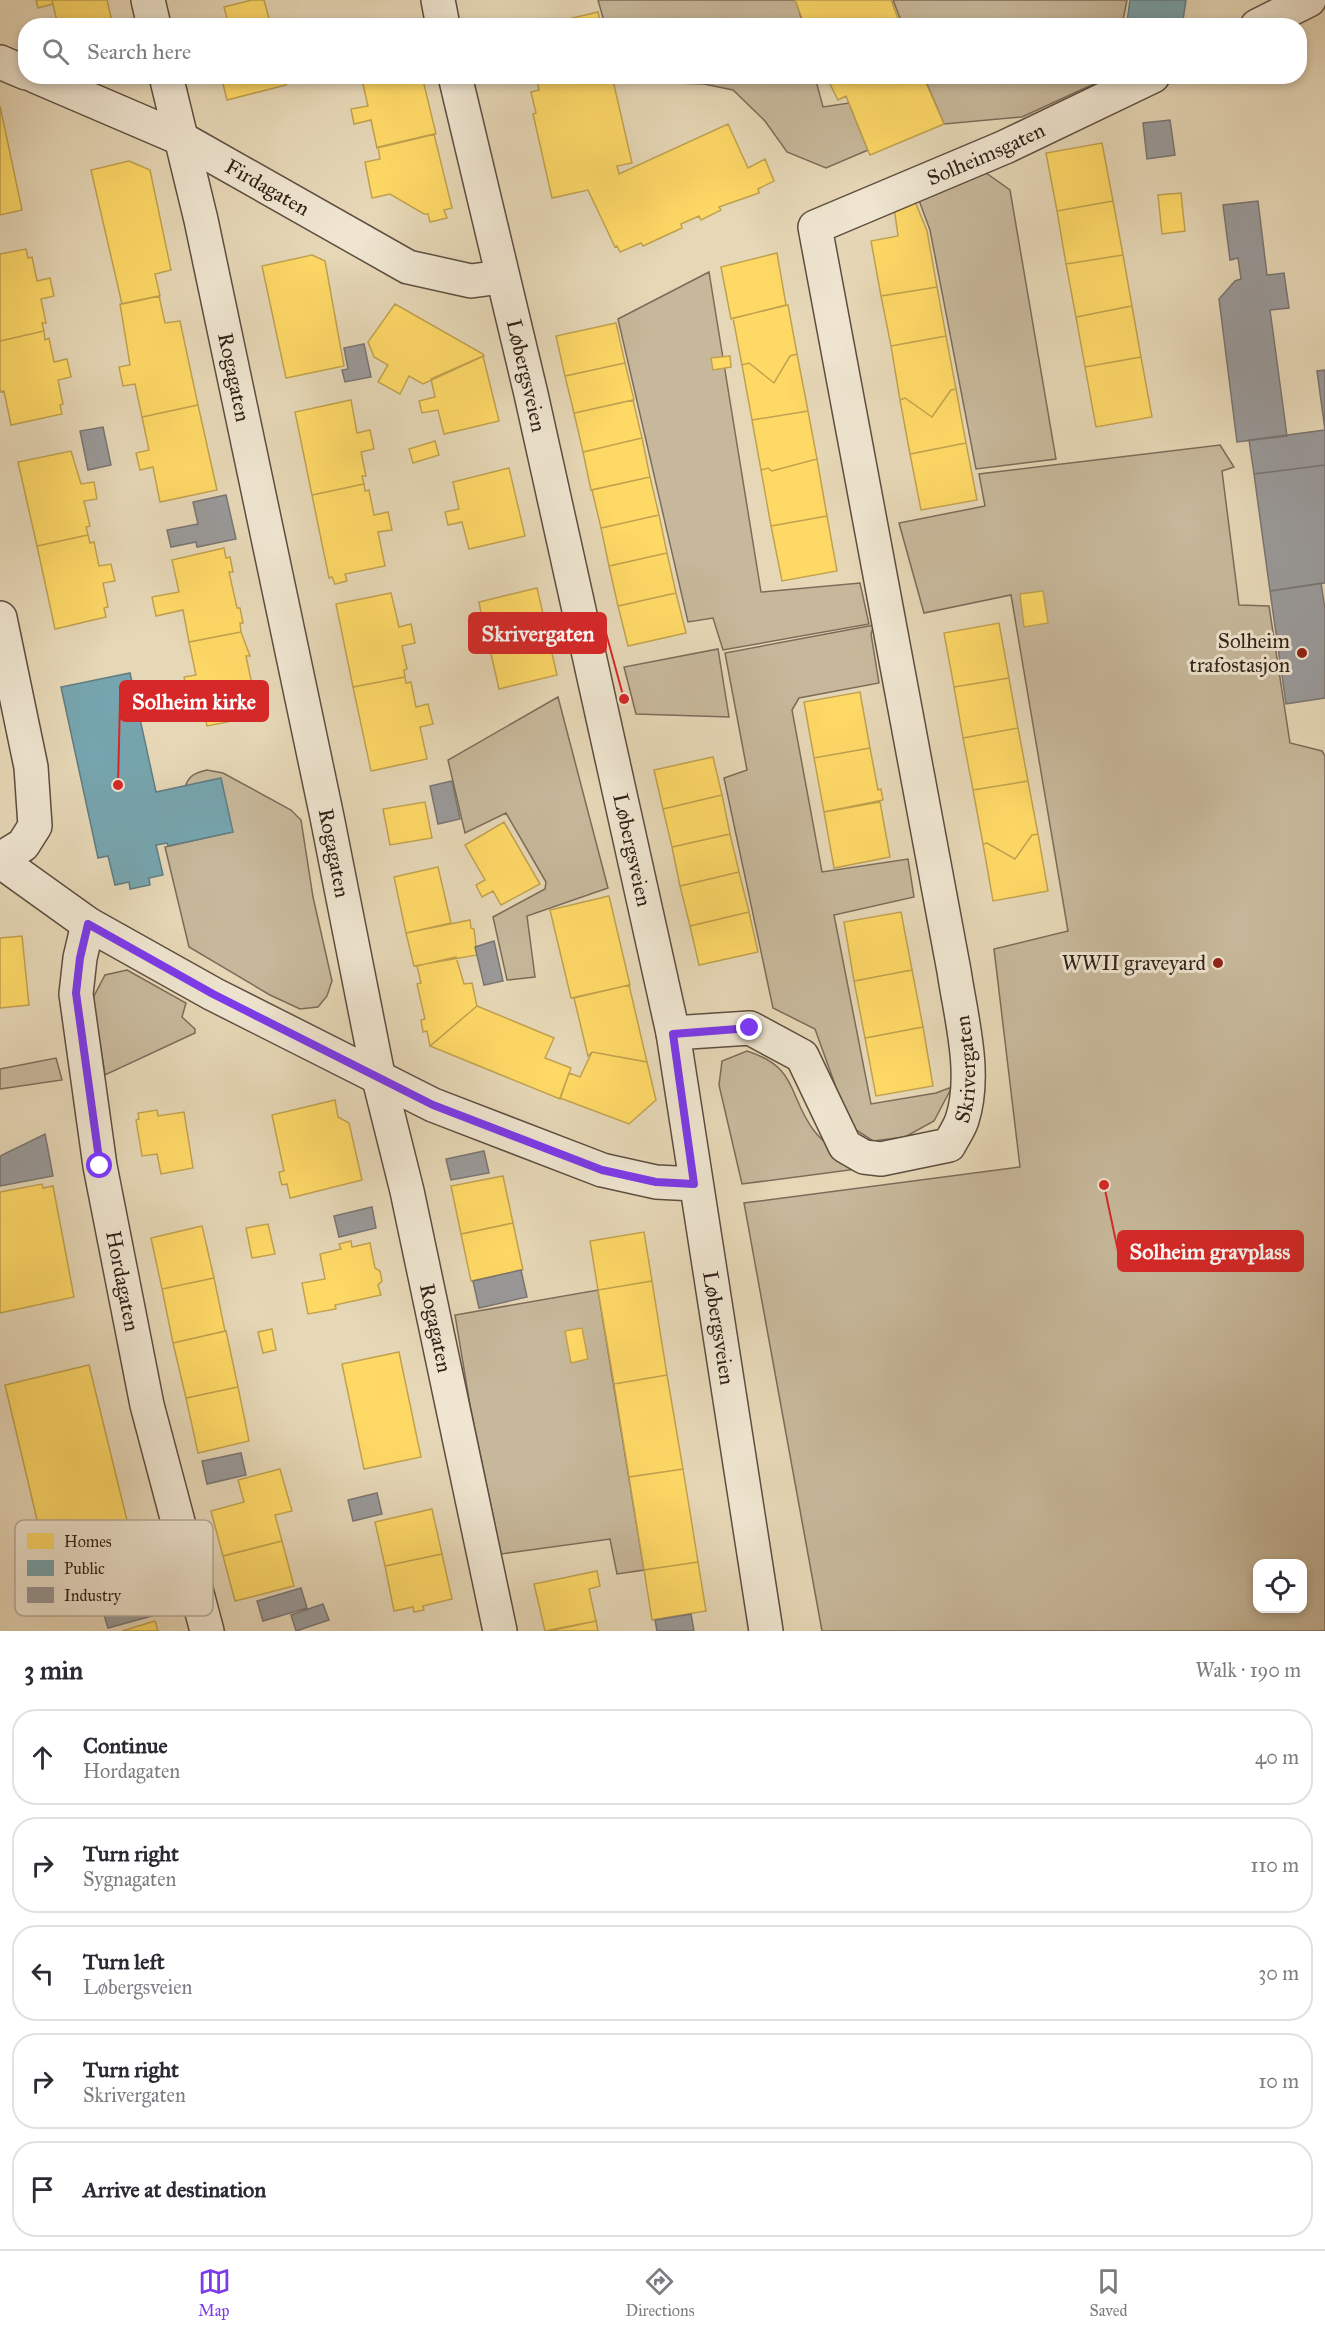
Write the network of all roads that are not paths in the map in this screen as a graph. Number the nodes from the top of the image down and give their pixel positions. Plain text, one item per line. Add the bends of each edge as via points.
1 (148, 0) edge
2 (438, 0) edge
3 (1309, 0) edge
4 (152, 18) edge
5 (441, 18) edge
6 (1273, 18) edge
7 (0, 62) edge
8 (18, 69) edge
9 (56, 84) edge
10 (168, 84) edge
11 (457, 84) edge
12 (1136, 84) edge
13 (182, 139) junction
14 (815, 227) joint
15 (501, 277) junction
16 (0, 618) edge
17 (0, 860) edge
18 (88, 924) junction
19 (673, 1034) junction
20 (378, 1075) junction
21 (694, 1184) junction
22 (178, 1520) edge
23 (203, 1616) edge
24 (207, 1631) edge
25 (500, 1631) edge
26 (766, 1631) edge

1 - 4 street
2 - 5 street
3 - 6 street
7 - 8 street
9 - 13 street, Firdagaten
10 - 13 street, Rogagaten
11 - 15 street, Løbergsveien
12 - 14 street, Solheimsgaten via 1005,147
13 - 15 street, Firdagaten via 408,267 471,281
13 - 20 street, Rogagaten via 287,622
14 - 19 street, Skrivergaten via 954,971 968,1089 961,1121 949,1145 881,1159 864,1157 845,1146 802,1056 750,1028
15 - 19 street, Løbergsveien via 531,394
16 - 17 street via 31,767 34,826 23,844
17 - 18 street
18 - 20 street via 213,994
18 - 22 street, Hordagaten via 76,993 100,1166 147,1405
19 - 21 street, Løbergsveien
20 - 21 street via 433,1105 602,1170 656,1182
20 - 25 street, Rogagaten via 407,1191
21 - 26 street, Løbergsveien
23 - 24 street, Hordagaten

